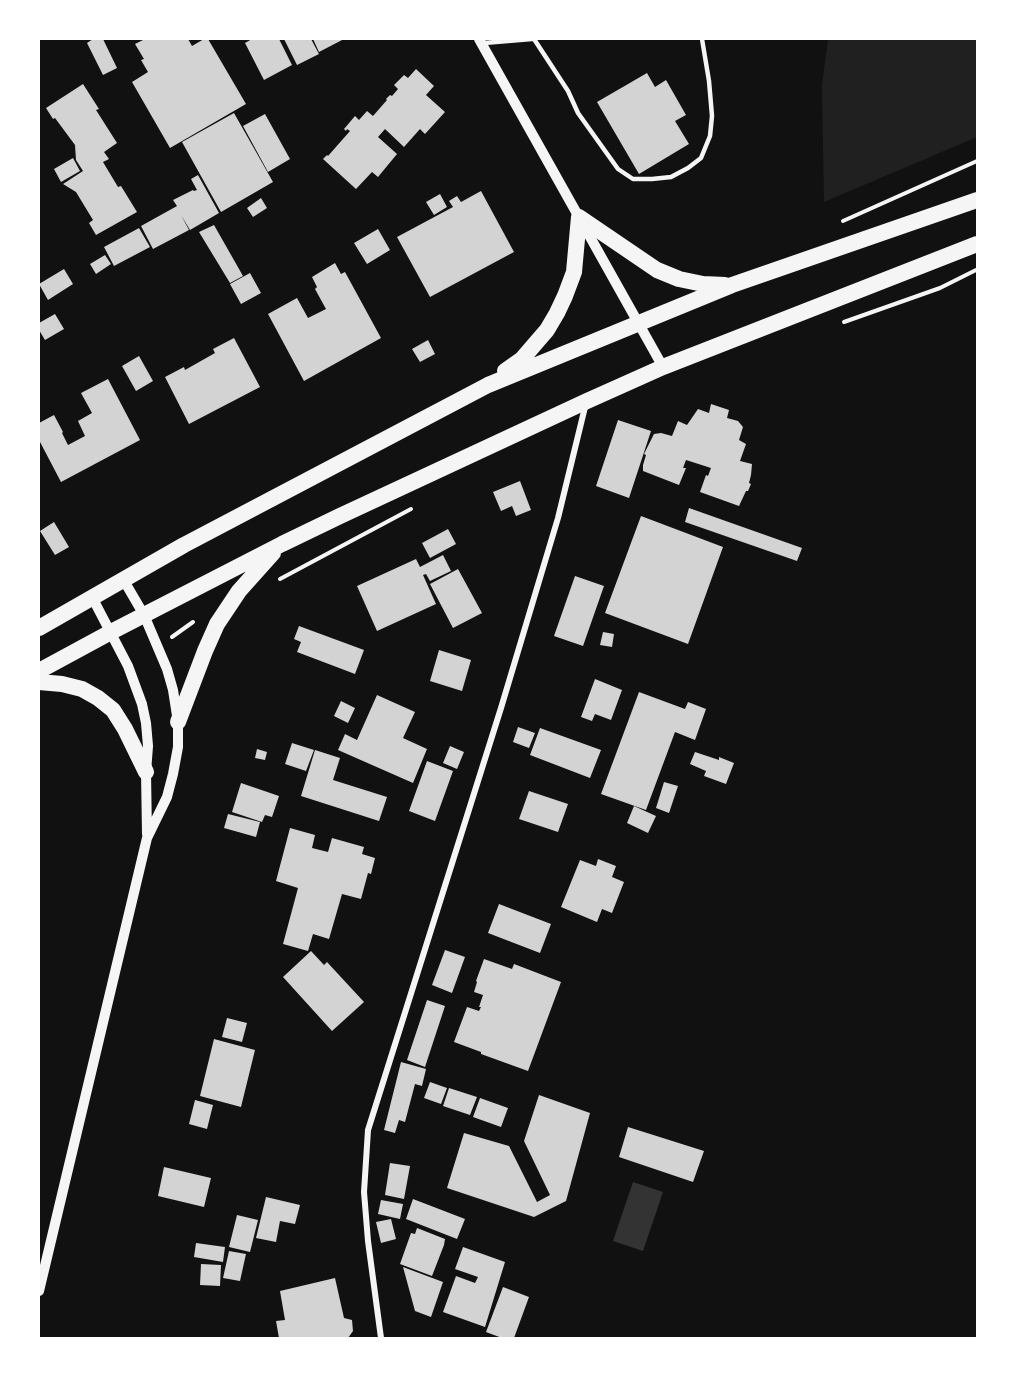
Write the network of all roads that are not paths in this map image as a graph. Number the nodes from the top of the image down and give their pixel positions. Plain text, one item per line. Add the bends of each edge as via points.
1 (533, 39) edge
2 (702, 39) edge
3 (480, 41) edge
4 (977, 200) edge
5 (579, 217) junction
6 (977, 244) edge
7 (732, 285) junction
8 (639, 323) junction
9 (663, 367) junction
10 (488, 385) junction
11 (587, 401) junction
12 (282, 544) junction
13 (123, 579) junction
14 (92, 597) junction
15 (144, 615) junction
16 (39, 627) edge
17 (111, 632) junction
18 (39, 671) edge
19 (39, 682) edge
20 (178, 722) junction
21 (146, 772) junction
22 (147, 837) junction
23 (39, 1291) edge
24 (381, 1338) edge

1 - 2 lane via 618,169 633,179 652,179 670,177 688,168 701,158 710,136 712,116
1 - 3 lane
3 - 5 street
4 - 7 highway
5 - 7 highway via 657,270 703,284
5 - 8 street
5 - 10 highway via 574,272 557,313 522,359
6 - 9 highway
7 - 8 highway
8 - 9 street
8 - 10 highway
9 - 11 highway
10 - 13 highway
11 - 12 highway
11 - 24 street via 558,518 501,708 368,1130 364,1192
12 - 15 highway
12 - 20 highway via 239,591 217,624
13 - 14 highway
13 - 15 street
14 - 16 highway
14 - 17 street
15 - 17 highway
15 - 20 street via 167,669
17 - 18 highway
17 - 21 street via 142,704 148,746
19 - 21 highway via 82,689 98,698 119,720
20 - 22 street via 178,747 167,797
21 - 22 street
22 - 23 street

